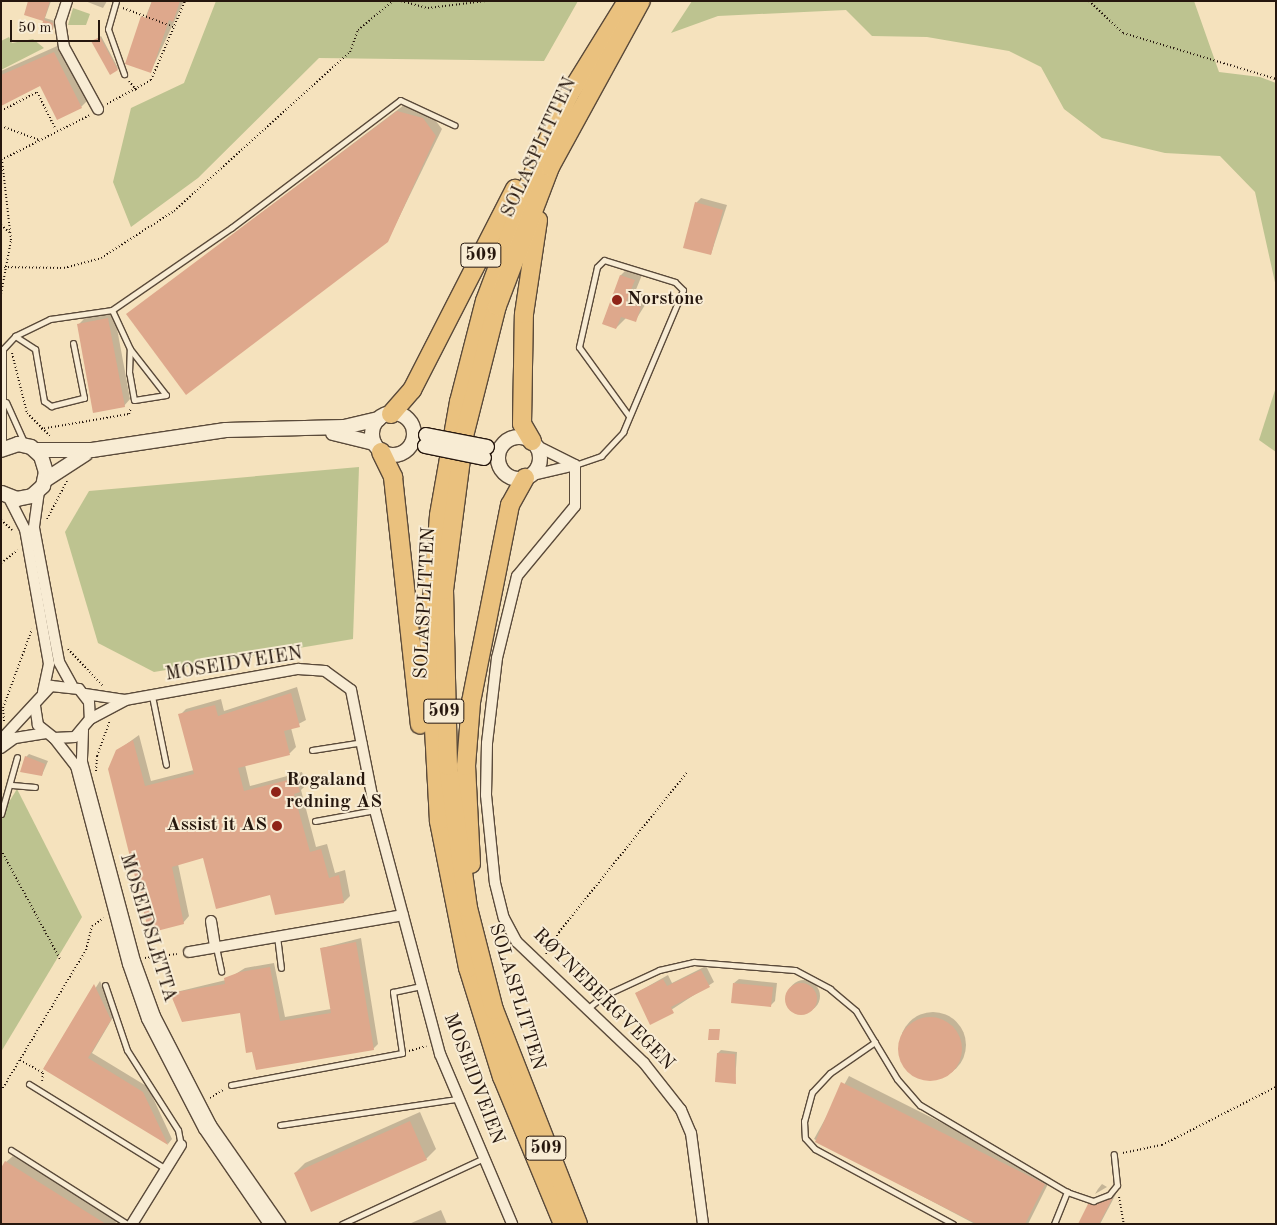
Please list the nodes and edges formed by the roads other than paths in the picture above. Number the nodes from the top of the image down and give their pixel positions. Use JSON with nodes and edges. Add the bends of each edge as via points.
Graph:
{"nodes":[{"id":1,"x":67,"y":1,"type":"edge"},
{"id":2,"x":627,"y":1,"type":"edge"},
{"id":3,"x":641,"y":1,"type":"edge"},
{"id":4,"x":115,"y":3,"type":"edge"},
{"id":5,"x":124,"y":74,"type":"road end"},
{"id":6,"x":575,"y":101,"type":"junction"},
{"id":7,"x":98,"y":109,"type":"road end"},
{"id":8,"x":454,"y":125,"type":"dead end"},
{"id":9,"x":112,"y":310,"type":"junction"},
{"id":10,"x":15,"y":336,"type":"junction"},
{"id":11,"x":73,"y":343,"type":"dead end"},
{"id":12,"x":130,"y":349,"type":"junction"},
{"id":13,"x":2,"y":382,"type":"edge"},
{"id":14,"x":5,"y":401,"type":"junction"},
{"id":15,"x":385,"y":416,"type":"junction"},
{"id":16,"x":629,"y":416,"type":"junction"},
{"id":17,"x":270,"y":428,"type":"junction"},
{"id":18,"x":412,"y":428,"type":"junction"},
{"id":19,"x":426,"y":441,"type":"junction"},
{"id":20,"x":503,"y":444,"type":"junction"},
{"id":21,"x":534,"y":444,"type":"junction"},
{"id":22,"x":411,"y":445,"type":"junction"},
{"id":23,"x":377,"y":447,"type":"junction"},
{"id":24,"x":31,"y":448,"type":"junction"},
{"id":25,"x":2,"y":450,"type":"edge"},
{"id":26,"x":92,"y":450,"type":"junction"},
{"id":27,"x":486,"y":452,"type":"junction"},
{"id":28,"x":575,"y":465,"type":"junction"},
{"id":29,"x":500,"y":466,"type":"junction"},
{"id":30,"x":529,"y":477,"type":"junction"},
{"id":31,"x":42,"y":485,"type":"junction"},
{"id":32,"x":5,"y":495,"type":"edge"},
{"id":33,"x":72,"y":685,"type":"junction"},
{"id":34,"x":42,"y":692,"type":"junction"},
{"id":35,"x":85,"y":694,"type":"junction"},
{"id":36,"x":152,"y":696,"type":"junction"},
{"id":37,"x":125,"y":700,"type":"junction"},
{"id":38,"x":35,"y":705,"type":"junction"},
{"id":39,"x":90,"y":719,"type":"junction"},
{"id":40,"x":83,"y":730,"type":"junction"},
{"id":41,"x":45,"y":733,"type":"junction"},
{"id":42,"x":54,"y":738,"type":"junction"},
{"id":43,"x":1,"y":740,"type":"edge"},
{"id":44,"x":363,"y":742,"type":"junction"},
{"id":45,"x":1,"y":748,"type":"edge"},
{"id":46,"x":312,"y":750,"type":"dead end"},
{"id":47,"x":17,"y":757,"type":"dead end"},
{"id":48,"x":166,"y":765,"type":"dead end"},
{"id":49,"x":12,"y":784,"type":"junction"},
{"id":50,"x":35,"y":787,"type":"dead end"},
{"id":51,"x":375,"y":810,"type":"junction"},
{"id":52,"x":1,"y":814,"type":"edge"},
{"id":53,"x":315,"y":821,"type":"dead end"},
{"id":54,"x":439,"y":821,"type":"junction"},
{"id":55,"x":403,"y":915,"type":"junction"},
{"id":56,"x":211,"y":921,"type":"dead end"},
{"id":57,"x":277,"y":936,"type":"junction"},
{"id":58,"x":215,"y":946,"type":"junction"},
{"id":59,"x":189,"y":952,"type":"road end"},
{"id":60,"x":480,"y":962,"type":"junction"},
{"id":61,"x":281,"y":968,"type":"dead end"},
{"id":62,"x":221,"y":971,"type":"dead end"},
{"id":63,"x":105,"y":985,"type":"dead end"},
{"id":64,"x":422,"y":986,"type":"junction"},
{"id":65,"x":587,"y":1008,"type":"junction"},
{"id":66,"x":875,"y":1042,"type":"junction"},
{"id":67,"x":29,"y":1084,"type":"dead end"},
{"id":68,"x":232,"y":1085,"type":"road end"},
{"id":69,"x":458,"y":1099,"type":"junction"},
{"id":70,"x":280,"y":1125,"type":"dead end"},
{"id":71,"x":181,"y":1144,"type":"joint"},
{"id":72,"x":11,"y":1150,"type":"dead end"},
{"id":73,"x":1114,"y":1154,"type":"road end"},
{"id":74,"x":484,"y":1158,"type":"junction"},
{"id":75,"x":166,"y":1169,"type":"junction"},
{"id":76,"x":1066,"y":1192,"type":"junction"},
{"id":77,"x":127,"y":1224,"type":"edge"},
{"id":78,"x":132,"y":1224,"type":"edge"},
{"id":79,"x":269,"y":1224,"type":"edge"},
{"id":80,"x":280,"y":1224,"type":"edge"},
{"id":81,"x":342,"y":1224,"type":"edge"},
{"id":82,"x":512,"y":1224,"type":"edge"},
{"id":83,"x":563,"y":1224,"type":"edge"},
{"id":84,"x":578,"y":1224,"type":"edge"},
{"id":85,"x":702,"y":1224,"type":"edge"},
{"id":86,"x":953,"y":1224,"type":"edge"},
{"id":87,"x":1054,"y":1224,"type":"edge"}],
"edges":[{"from":1,"to":7,"type":"street","via":[[60,22],[64,47]]},
{"from":2,"to":6,"type":"highway","name":"SOLASPLITTEN","number":"509"},
{"from":3,"to":6,"type":"highway","name":"SOLASPLITTEN","number":"509"},
{"from":4,"to":5,"type":"lane","via":[[108,28]]},
{"from":6,"to":15,"type":"highway","number":"509","via":[[532,156],[412,390]]},
{"from":6,"to":21,"type":"highway","number":"509","via":[[543,203],[528,267],[522,424]]},
{"from":6,"to":54,"type":"highway","name":"SOLASPLITTEN","number":"509","via":[[522,196],[488,293],[453,434],[438,524],[429,637]]},
{"from":6,"to":60,"type":"highway","name":"SOLASPLITTEN","number":"509","via":[[497,306],[466,428],[452,518],[444,610],[445,730],[454,818]]},
{"from":8,"to":9,"type":"lane","via":[[400,100],[231,228]]},
{"from":9,"to":10,"type":"lane","via":[[50,319]]},
{"from":9,"to":12,"type":"lane"},
{"from":10,"to":11,"type":"lane","via":[[35,349],[44,401],[51,406],[84,398]]},
{"from":10,"to":13,"type":"lane","via":[[2,349]]},
{"from":12,"to":12,"type":"lane","via":[[128,373],[134,400],[166,395]]},
{"from":13,"to":14,"type":"lane"},
{"from":14,"to":24,"type":"lane"},
{"from":14,"to":25,"type":"lane"},
{"from":15,"to":17,"type":"street","via":[[344,427]]},
{"from":15,"to":18,"type":"street","via":[[404,417]]},
{"from":15,"to":23,"type":"street","via":[[372,430]]},
{"from":16,"to":16,"type":"lane","via":[[683,290],[675,282],[604,260],[597,267],[579,347]]},
{"from":16,"to":28,"type":"lane","via":[[623,432],[601,456]]},
{"from":17,"to":23,"type":"street","via":[[345,433]]},
{"from":17,"to":26,"type":"street","via":[[181,433]]},
{"from":18,"to":19,"type":"street"},
{"from":18,"to":22,"type":"street"},
{"from":19,"to":22,"type":"street"},
{"from":19,"to":27,"type":"street","bridge":true},
{"from":20,"to":21,"type":"street","via":[[517,437]]},
{"from":20,"to":27,"type":"street"},
{"from":20,"to":29,"type":"street"},
{"from":21,"to":28,"type":"street"},
{"from":21,"to":30,"type":"street","via":[[540,460]]},
{"from":22,"to":23,"type":"street","via":[[395,455]]},
{"from":23,"to":54,"type":"highway","number":"509","via":[[393,477],[426,766]]},
{"from":24,"to":25,"type":"street"},
{"from":24,"to":26,"type":"street"},
{"from":24,"to":31,"type":"street","via":[[45,463]]},
{"from":26,"to":31,"type":"street"},
{"from":27,"to":29,"type":"street"},
{"from":28,"to":30,"type":"street"},
{"from":28,"to":65,"type":"street","name":"RØYNEBERGVEGEN","via":[[577,499],[572,513],[527,559],[512,588],[487,743],[487,817],[500,908],[517,942]]},
{"from":29,"to":30,"type":"street","via":[[510,477]]},
{"from":30,"to":60,"type":"highway","number":"509","via":[[510,505],[468,738],[471,867]]},
{"from":31,"to":32,"type":"street","via":[[25,498]]},
{"from":31,"to":33,"type":"street","via":[[34,528],[59,662]]},
{"from":32,"to":34,"type":"street","via":[[25,529],[49,664]]},
{"from":33,"to":34,"type":"street","via":[[51,686]]},
{"from":33,"to":35,"type":"street"},
{"from":34,"to":38,"type":"street"},
{"from":35,"to":37,"type":"street"},
{"from":35,"to":39,"type":"street"},
{"from":36,"to":37,"type":"street","name":"MOSEIDVEIEN"},
{"from":36,"to":44,"type":"street","name":"MOSEIDVEIEN","via":[[298,670],[325,671],[351,690]]},
{"from":36,"to":48,"type":"lane"},
{"from":37,"to":39,"type":"street"},
{"from":38,"to":41,"type":"street","via":[[35,716]]},
{"from":38,"to":43,"type":"street"},
{"from":39,"to":40,"type":"street"},
{"from":40,"to":42,"type":"street","via":[[75,736]]},
{"from":40,"to":80,"type":"street","name":"MOSEIDSLETTA","via":[[82,762],[135,961],[154,1016],[212,1125]]},
{"from":41,"to":42,"type":"street"},
{"from":41,"to":45,"type":"street","via":[[15,738]]},
{"from":42,"to":79,"type":"street","name":"MOSEIDSLETTA","via":[[76,766],[128,964],[147,1019],[204,1129]]},
{"from":44,"to":46,"type":"lane"},
{"from":44,"to":51,"type":"street","name":"MOSEIDVEIEN"},
{"from":47,"to":49,"type":"lane"},
{"from":49,"to":50,"type":"lane"},
{"from":49,"to":52,"type":"lane"},
{"from":51,"to":53,"type":"lane"},
{"from":51,"to":55,"type":"street","name":"MOSEIDVEIEN"},
{"from":54,"to":83,"type":"highway","name":"SOLASPLITTEN","number":"509","via":[[480,1011]]},
{"from":55,"to":57,"type":"street"},
{"from":55,"to":64,"type":"street","name":"MOSEIDVEIEN"},
{"from":56,"to":58,"type":"street"},
{"from":57,"to":58,"type":"street"},
{"from":57,"to":61,"type":"lane"},
{"from":58,"to":59,"type":"street"},
{"from":58,"to":62,"type":"lane"},
{"from":60,"to":84,"type":"highway","name":"SOLASPLITTEN","number":"509","via":[[516,1072]]},
{"from":63,"to":71,"type":"lane","via":[[127,1050],[178,1130]]},
{"from":64,"to":68,"type":"lane","via":[[393,992],[402,1053]]},
{"from":64,"to":69,"type":"street","name":"MOSEIDVEIEN"},
{"from":65,"to":66,"type":"lane","via":[[603,996],[659,970],[726,961],[795,970],[830,989],[856,1011]]},
{"from":65,"to":85,"type":"street","name":"RØYNEBERGVEGEN","via":[[644,1063],[681,1110],[691,1133]]},
{"from":66,"to":76,"type":"lane","via":[[920,1105]]},
{"from":66,"to":86,"type":"lane","via":[[830,1073],[812,1092],[804,1121],[805,1138],[814,1149]]},
{"from":67,"to":75,"type":"lane"},
{"from":69,"to":70,"type":"lane"},
{"from":69,"to":74,"type":"street","name":"MOSEIDVEIEN"},
{"from":71,"to":75,"type":"street"},
{"from":72,"to":77,"type":"lane"},
{"from":73,"to":76,"type":"lane","via":[[1117,1185],[1102,1200],[1081,1199]]},
{"from":74,"to":81,"type":"lane"},
{"from":74,"to":82,"type":"street","name":"MOSEIDVEIEN"},
{"from":75,"to":78,"type":"street"},
{"from":76,"to":87,"type":"lane"}]}
